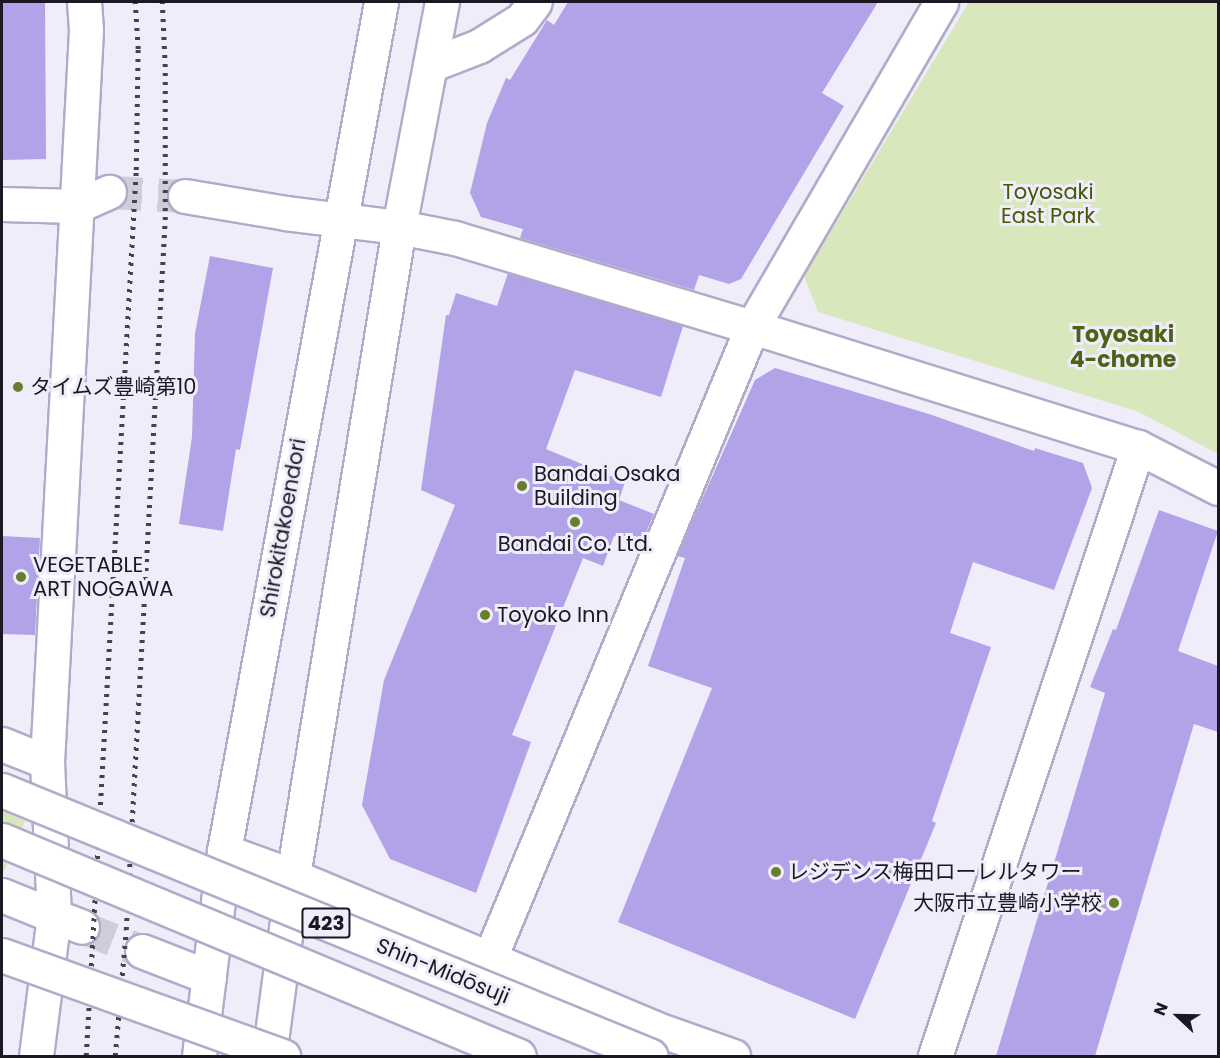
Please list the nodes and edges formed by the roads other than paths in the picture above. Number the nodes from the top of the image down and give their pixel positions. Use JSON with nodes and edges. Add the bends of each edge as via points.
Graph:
{"nodes":[{"id":1,"x":84,"y":2,"type":"edge"},
{"id":2,"x":381,"y":2,"type":"edge"},
{"id":3,"x":442,"y":2,"type":"edge"},
{"id":4,"x":535,"y":2,"type":"edge"},
{"id":5,"x":941,"y":2,"type":"edge"},
{"id":6,"x":430,"y":65,"type":"junction"},
{"id":7,"x":109,"y":192,"type":"tunnel mouth"},
{"id":8,"x":185,"y":196,"type":"tunnel mouth"},
{"id":9,"x":2,"y":204,"type":"edge"},
{"id":10,"x":77,"y":206,"type":"junction"},
{"id":11,"x":342,"y":218,"type":"junction"},
{"id":12,"x":399,"y":227,"type":"junction"},
{"id":13,"x":752,"y":327,"type":"junction"},
{"id":14,"x":1138,"y":447,"type":"junction"},
{"id":15,"x":1218,"y":488,"type":"edge"},
{"id":16,"x":2,"y":744,"type":"edge"},
{"id":17,"x":47,"y":762,"type":"junction"},
{"id":18,"x":2,"y":790,"type":"edge"},
{"id":19,"x":2,"y":840,"type":"edge"},
{"id":20,"x":224,"y":851,"type":"junction"},
{"id":21,"x":293,"y":876,"type":"junction"},
{"id":22,"x":2,"y":895,"type":"edge"},
{"id":23,"x":68,"y":922,"type":"junction"},
{"id":24,"x":142,"y":951,"type":"tunnel mouth"},
{"id":25,"x":2,"y":955,"type":"edge"},
{"id":26,"x":489,"y":960,"type":"junction"},
{"id":27,"x":209,"y":977,"type":"junction"},
{"id":28,"x":36,"y":1056,"type":"edge"},
{"id":29,"x":199,"y":1056,"type":"edge"},
{"id":30,"x":268,"y":1056,"type":"edge"},
{"id":31,"x":283,"y":1056,"type":"edge"},
{"id":32,"x":519,"y":1056,"type":"edge"},
{"id":33,"x":651,"y":1056,"type":"edge"},
{"id":34,"x":733,"y":1056,"type":"edge"},
{"id":35,"x":935,"y":1056,"type":"edge"}],
"edges":[{"from":1,"to":10,"type":"main road"},
{"from":2,"to":11,"type":"main road","name":"Shirokitakoendori"},
{"from":3,"to":6,"type":"main road"},
{"from":4,"to":6,"type":"main road","via":[[522,19],[480,46]]},
{"from":5,"to":13,"type":"main road"},
{"from":6,"to":12,"type":"main road"},
{"from":7,"to":10,"type":"main road"},
{"from":8,"to":11,"type":"main road"},
{"from":9,"to":10,"type":"main road"},
{"from":10,"to":17,"type":"main road"},
{"from":11,"to":12,"type":"main road"},
{"from":11,"to":20,"type":"main road","name":"Shirokitakoendori"},
{"from":12,"to":13,"type":"main road","via":[[455,238]]},
{"from":12,"to":21,"type":"main road"},
{"from":13,"to":14,"type":"main road"},
{"from":13,"to":26,"type":"main road"},
{"from":14,"to":15,"type":"main road"},
{"from":14,"to":35,"type":"main road"},
{"from":16,"to":17,"type":"main road"},
{"from":17,"to":23,"type":"main road"},
{"from":18,"to":33,"type":"main road","name":"Shin-Midōsuji","number":"423","bridge":true},
{"from":19,"to":32,"type":"main road","bridge":true},
{"from":20,"to":21,"type":"main road"},
{"from":20,"to":27,"type":"main road","name":"Shirokitakoendori"},
{"from":21,"to":26,"type":"main road"},
{"from":21,"to":30,"type":"main road"},
{"from":22,"to":23,"type":"main road"},
{"from":23,"to":28,"type":"main road"},
{"from":24,"to":27,"type":"main road"},
{"from":25,"to":31,"type":"main road","bridge":true},
{"from":26,"to":34,"type":"main road"},
{"from":27,"to":29,"type":"main road","name":"Shirokitakoendori"}]}
